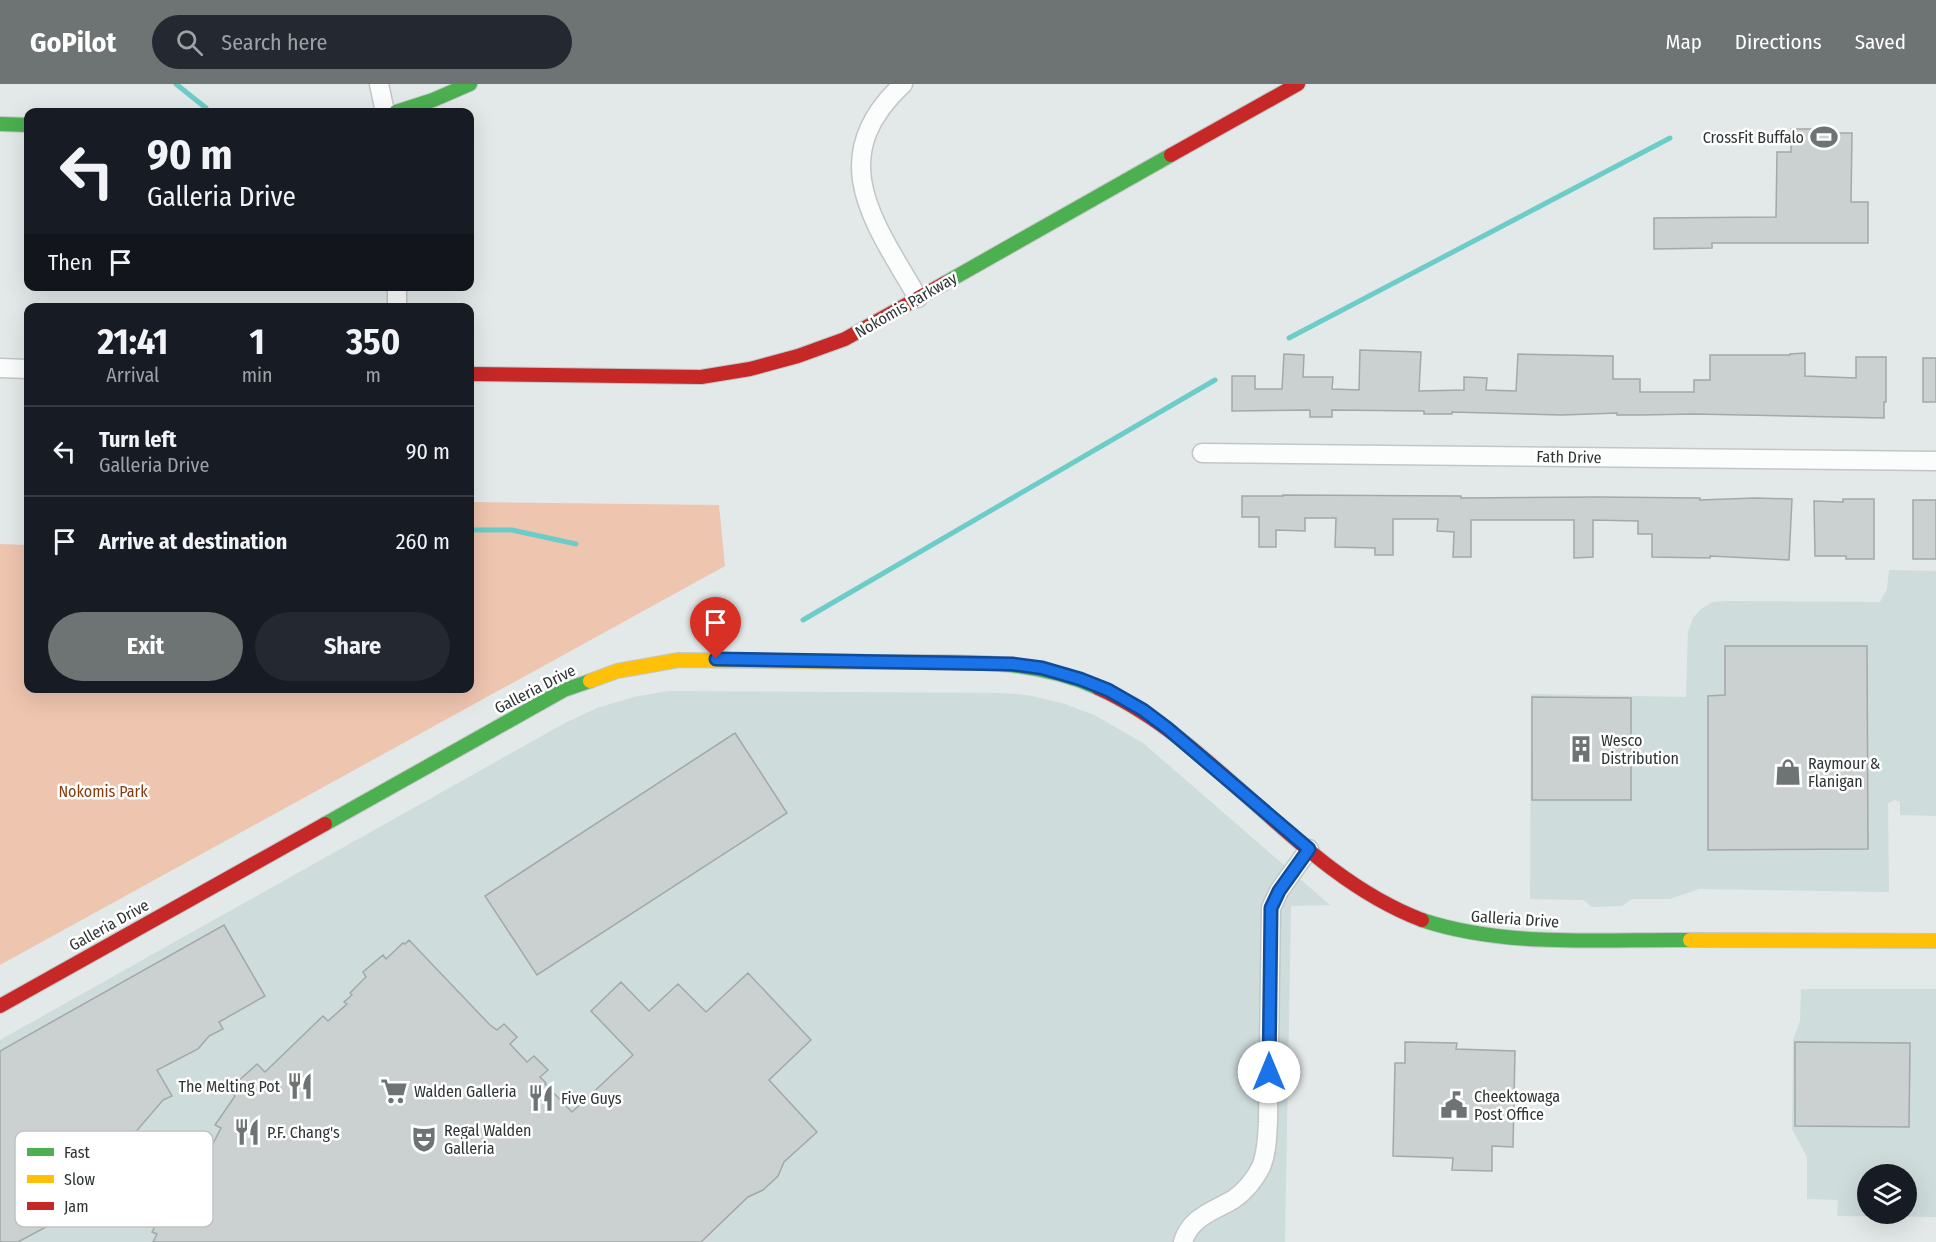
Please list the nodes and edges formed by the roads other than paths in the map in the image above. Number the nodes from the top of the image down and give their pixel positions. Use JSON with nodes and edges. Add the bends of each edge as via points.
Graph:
{"nodes":[{"id":1,"x":379,"y":84,"type":"edge"},
{"id":2,"x":470,"y":84,"type":"edge"},
{"id":3,"x":903,"y":84,"type":"edge"},
{"id":4,"x":1298,"y":84,"type":"edge"},
{"id":5,"x":384,"y":108,"type":"edge"},
{"id":6,"x":409,"y":108,"type":"edge"},
{"id":7,"x":0,"y":124,"type":"edge"},
{"id":8,"x":24,"y":125,"type":"edge"},
{"id":9,"x":918,"y":298,"type":"junction"},
{"id":10,"x":0,"y":369,"type":"edge"},
{"id":11,"x":24,"y":369,"type":"edge"},
{"id":12,"x":474,"y":374,"type":"edge"},
{"id":13,"x":1202,"y":453,"type":"dead end"},
{"id":14,"x":1936,"y":461,"type":"edge"},
{"id":15,"x":1309,"y":849,"type":"junction"},
{"id":16,"x":1936,"y":940,"type":"edge"},
{"id":17,"x":0,"y":1006,"type":"edge"},
{"id":18,"x":1182,"y":1242,"type":"edge"}],
"edges":[{"from":1,"to":5,"type":"street"},
{"from":2,"to":6,"type":"street"},
{"from":3,"to":9,"type":"street","via":[[866,132],[860,173],[864,195]]},
{"from":4,"to":9,"type":"street","name":"Nokomis Parkway"},
{"from":7,"to":8,"type":"street"},
{"from":9,"to":12,"type":"street","name":"Nokomis Parkway","via":[[845,339],[750,369],[701,377]]},
{"from":10,"to":11,"type":"street"},
{"from":13,"to":14,"type":"street","name":"Fath Drive"},
{"from":15,"to":16,"type":"street","name":"Galleria Drive","via":[[1393,907],[1438,925],[1493,937]]},
{"from":15,"to":17,"type":"street","name":"Galleria Drive","via":[[1151,716],[1108,690],[1080,679],[1012,664],[679,660],[617,671],[564,690]]},
{"from":15,"to":18,"type":"street","via":[[1271,908],[1268,1122],[1261,1167],[1240,1194],[1192,1224]]}]}
